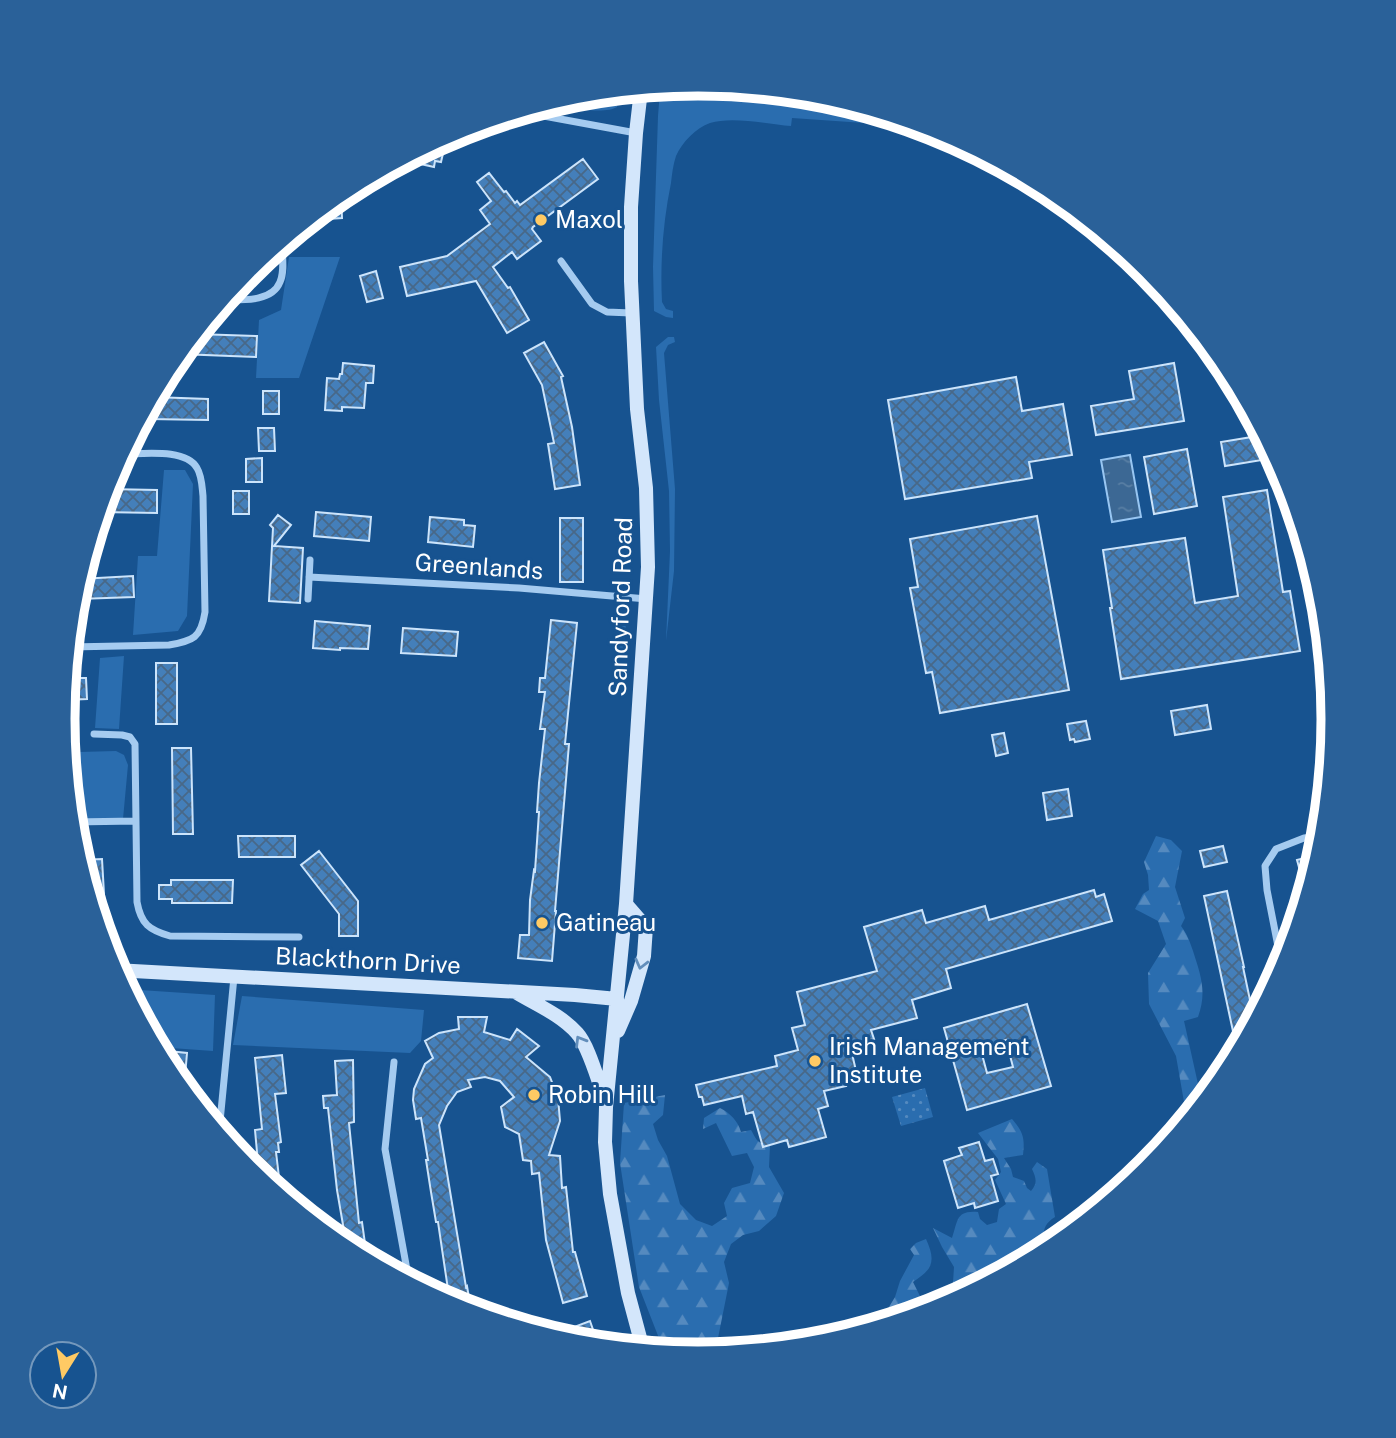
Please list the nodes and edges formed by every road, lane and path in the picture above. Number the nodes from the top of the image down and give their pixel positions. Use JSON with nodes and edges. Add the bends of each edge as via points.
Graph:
{"nodes":[{"id":1,"x":640,"y":100,"type":"edge"},
{"id":2,"x":542,"y":116,"type":"edge"},
{"id":3,"x":636,"y":133,"type":"junction"},
{"id":4,"x":282,"y":256,"type":"edge"},
{"id":5,"x":561,"y":261,"type":"dead end"},
{"id":6,"x":239,"y":299,"type":"edge"},
{"id":7,"x":631,"y":313,"type":"junction"},
{"id":8,"x":135,"y":454,"type":"edge"},
{"id":9,"x":310,"y":560,"type":"dead end"},
{"id":10,"x":309,"y":577,"type":"junction"},
{"id":11,"x":308,"y":598,"type":"dead end"},
{"id":12,"x":647,"y":599,"type":"junction"},
{"id":13,"x":80,"y":647,"type":"edge"},
{"id":14,"x":94,"y":734,"type":"dead end"},
{"id":15,"x":136,"y":821,"type":"junction"},
{"id":16,"x":84,"y":822,"type":"edge"},
{"id":17,"x":1309,"y":837,"type":"edge"},
{"id":18,"x":626,"y":904,"type":"junction"},
{"id":19,"x":299,"y":937,"type":"dead end"},
{"id":20,"x":1278,"y":945,"type":"edge"},
{"id":21,"x":129,"y":971,"type":"edge"},
{"id":22,"x":234,"y":976,"type":"junction"},
{"id":23,"x":514,"y":992,"type":"junction"},
{"id":24,"x":617,"y":999,"type":"junction"},
{"id":25,"x":613,"y":1042,"type":"junction"},
{"id":26,"x":394,"y":1062,"type":"dead end"},
{"id":27,"x":606,"y":1104,"type":"junction"},
{"id":28,"x":220,"y":1118,"type":"edge"},
{"id":29,"x":407,"y":1269,"type":"edge"},
{"id":30,"x":640,"y":1338,"type":"edge"}],
"edges":[{"from":1,"to":3,"type":"main road","name":"Sandyford Road"},
{"from":2,"to":3,"type":"street"},
{"from":3,"to":7,"type":"main road","name":"Sandyford Road"},
{"from":4,"to":6,"type":"street","via":[[280,283],[272,293]]},
{"from":5,"to":7,"type":"street","via":[[592,304],[607,312]]},
{"from":7,"to":12,"type":"main road","name":"Sandyford Road","via":[[646,488]]},
{"from":8,"to":13,"type":"street","via":[[185,457],[197,466],[202,495],[203,626],[196,638],[182,643]]},
{"from":9,"to":10,"type":"street"},
{"from":10,"to":11,"type":"street"},
{"from":10,"to":12,"type":"street","name":"Greenlands"},
{"from":12,"to":18,"type":"main road","name":"Sandyford Road"},
{"from":14,"to":15,"type":"street","via":[[122,735],[135,744]]},
{"from":15,"to":16,"type":"street"},
{"from":15,"to":19,"type":"street","via":[[137,902],[146,925],[170,936]]},
{"from":17,"to":20,"type":"street","via":[[1276,849],[1265,866]]},
{"from":18,"to":24,"type":"main road","name":"Sandyford Road"},
{"from":18,"to":25,"type":"main road","name":"Sandyford Road","one_way":true,"via":[[646,927],[644,956]]},
{"from":21,"to":22,"type":"main road","name":"Blackthorn Drive"},
{"from":22,"to":23,"type":"main road","name":"Blackthorn Drive"},
{"from":22,"to":28,"type":"street"},
{"from":23,"to":24,"type":"main road","name":"Blackthorn Drive"},
{"from":27,"to":23,"type":"main road","one_way":true,"via":[[578,1034]]},
{"from":24,"to":25,"type":"main road","name":"Sandyford Road"},
{"from":25,"to":27,"type":"main road","name":"Sandyford Road"},
{"from":26,"to":29,"type":"street","via":[[385,1149]]},
{"from":27,"to":30,"type":"main road","name":"Sandyford Road","via":[[610,1194]]}]}
